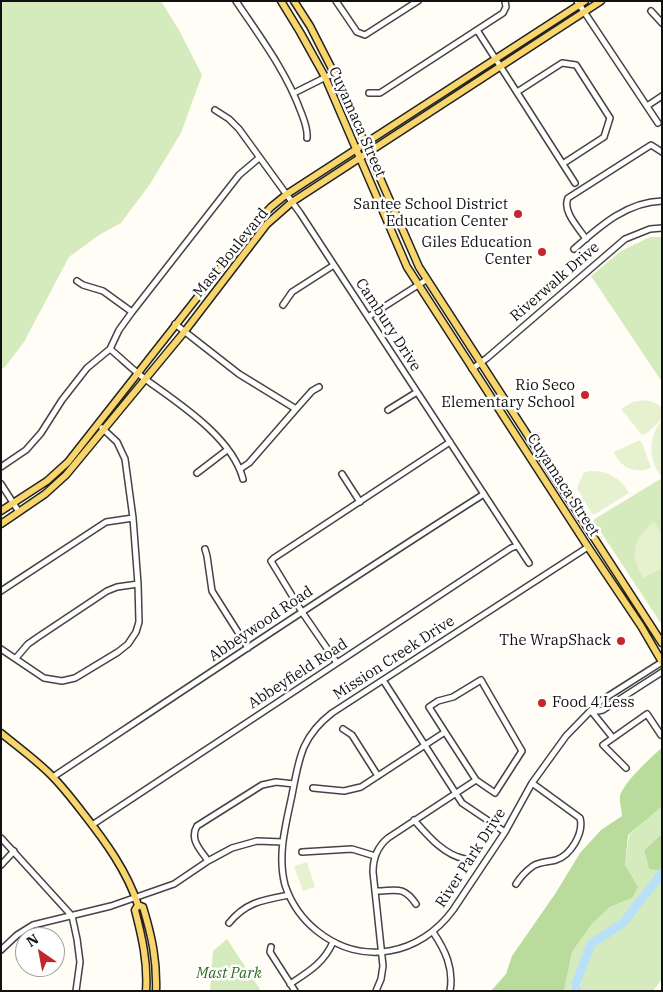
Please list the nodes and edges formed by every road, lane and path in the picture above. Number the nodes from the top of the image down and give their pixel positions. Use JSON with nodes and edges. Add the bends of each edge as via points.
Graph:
{"nodes":[{"id":1,"x":236,"y":1,"type":"edge"},
{"id":2,"x":280,"y":1,"type":"edge"},
{"id":3,"x":294,"y":1,"type":"edge"},
{"id":4,"x":336,"y":1,"type":"edge"},
{"id":5,"x":418,"y":1,"type":"edge"},
{"id":6,"x":601,"y":1,"type":"edge"},
{"id":7,"x":505,"y":2,"type":"edge"},
{"id":8,"x":580,"y":2,"type":"edge"},
{"id":9,"x":651,"y":11,"type":"dead end"},
{"id":10,"x":584,"y":12,"type":"junction"},
{"id":11,"x":662,"y":23,"type":"edge"},
{"id":12,"x":477,"y":30,"type":"junction"},
{"id":13,"x":495,"y":59,"type":"junction"},
{"id":14,"x":500,"y":67,"type":"junction"},
{"id":15,"x":334,"y":73,"type":"junction"},
{"id":16,"x":325,"y":78,"type":"junction"},
{"id":17,"x":518,"y":92,"type":"junction"},
{"id":18,"x":294,"y":93,"type":"junction"},
{"id":19,"x":370,"y":94,"type":"dead end"},
{"id":20,"x":662,"y":96,"type":"edge"},
{"id":21,"x":647,"y":106,"type":"junction"},
{"id":22,"x":215,"y":110,"type":"dead end"},
{"id":23,"x":658,"y":123,"type":"dead end"},
{"id":24,"x":306,"y":138,"type":"dead end"},
{"id":25,"x":364,"y":144,"type":"junction"},
{"id":26,"x":356,"y":149,"type":"junction"},
{"id":27,"x":662,"y":152,"type":"edge"},
{"id":28,"x":369,"y":153,"type":"junction"},
{"id":29,"x":259,"y":158,"type":"junction"},
{"id":30,"x":360,"y":159,"type":"junction"},
{"id":31,"x":564,"y":163,"type":"junction"},
{"id":32,"x":576,"y":183,"type":"dead end"},
{"id":33,"x":287,"y":194,"type":"junction"},
{"id":34,"x":292,"y":202,"type":"junction"},
{"id":35,"x":662,"y":202,"type":"edge"},
{"id":36,"x":662,"y":228,"type":"edge"},
{"id":37,"x":586,"y":239,"type":"junction"},
{"id":38,"x":574,"y":249,"type":"dead end"},
{"id":39,"x":334,"y":265,"type":"junction"},
{"id":40,"x":426,"y":280,"type":"junction"},
{"id":41,"x":77,"y":282,"type":"dead end"},
{"id":42,"x":418,"y":285,"type":"junction"},
{"id":43,"x":283,"y":305,"type":"dead end"},
{"id":44,"x":132,"y":312,"type":"junction"},
{"id":45,"x":368,"y":317,"type":"junction"},
{"id":46,"x":176,"y":324,"type":"junction"},
{"id":47,"x":185,"y":331,"type":"junction"},
{"id":48,"x":110,"y":349,"type":"junction"},
{"id":49,"x":480,"y":363,"type":"junction"},
{"id":50,"x":472,"y":369,"type":"junction"},
{"id":51,"x":139,"y":373,"type":"junction"},
{"id":52,"x":145,"y":378,"type":"junction"},
{"id":53,"x":319,"y":387,"type":"dead end"},
{"id":54,"x":417,"y":392,"type":"junction"},
{"id":55,"x":296,"y":408,"type":"junction"},
{"id":56,"x":388,"y":410,"type":"dead end"},
{"id":57,"x":98,"y":424,"type":"junction"},
{"id":58,"x":104,"y":430,"type":"junction"},
{"id":59,"x":450,"y":442,"type":"junction"},
{"id":60,"x":227,"y":450,"type":"junction"},
{"id":61,"x":1,"y":468,"type":"edge"},
{"id":62,"x":240,"y":469,"type":"junction"},
{"id":63,"x":197,"y":473,"type":"dead end"},
{"id":64,"x":342,"y":474,"type":"dead end"},
{"id":65,"x":243,"y":479,"type":"dead end"},
{"id":66,"x":1,"y":484,"type":"edge"},
{"id":67,"x":561,"y":486,"type":"junction"},
{"id":68,"x":553,"y":491,"type":"junction"},
{"id":69,"x":484,"y":494,"type":"junction"},
{"id":70,"x":360,"y":502,"type":"junction"},
{"id":71,"x":13,"y":503,"type":"junction"},
{"id":72,"x":1,"y":512,"type":"edge"},
{"id":73,"x":19,"y":512,"type":"junction"},
{"id":74,"x":133,"y":518,"type":"junction"},
{"id":75,"x":1,"y":524,"type":"edge"},
{"id":76,"x":517,"y":546,"type":"junction"},
{"id":77,"x":588,"y":547,"type":"junction"},
{"id":78,"x":205,"y":549,"type":"dead end"},
{"id":79,"x":529,"y":563,"type":"dead end"},
{"id":80,"x":138,"y":584,"type":"junction"},
{"id":81,"x":1,"y":591,"type":"edge"},
{"id":82,"x":302,"y":612,"type":"junction"},
{"id":83,"x":662,"y":643,"type":"edge"},
{"id":84,"x":248,"y":648,"type":"junction"},
{"id":85,"x":1,"y":649,"type":"edge"},
{"id":86,"x":16,"y":658,"type":"junction"},
{"id":87,"x":662,"y":662,"type":"edge"},
{"id":88,"x":337,"y":663,"type":"junction"},
{"id":89,"x":662,"y":672,"type":"edge"},
{"id":90,"x":383,"y":680,"type":"junction"},
{"id":91,"x":592,"y":712,"type":"junction"},
{"id":92,"x":343,"y":729,"type":"dead end"},
{"id":93,"x":445,"y":732,"type":"junction"},
{"id":94,"x":1,"y":733,"type":"edge"},
{"id":95,"x":661,"y":735,"type":"edge"},
{"id":96,"x":613,"y":738,"type":"junction"},
{"id":97,"x":425,"y":745,"type":"junction"},
{"id":98,"x":626,"y":768,"type":"dead end"},
{"id":99,"x":378,"y":776,"type":"junction"},
{"id":100,"x":53,"y":777,"type":"junction"},
{"id":101,"x":476,"y":780,"type":"junction"},
{"id":102,"x":532,"y":783,"type":"junction"},
{"id":103,"x":294,"y":784,"type":"junction"},
{"id":104,"x":313,"y":788,"type":"dead end"},
{"id":105,"x":455,"y":793,"type":"junction"},
{"id":106,"x":414,"y":820,"type":"junction"},
{"id":107,"x":92,"y":825,"type":"junction"},
{"id":108,"x":505,"y":832,"type":"junction"},
{"id":109,"x":1,"y":838,"type":"edge"},
{"id":110,"x":283,"y":842,"type":"junction"},
{"id":111,"x":14,"y":851,"type":"junction"},
{"id":112,"x":302,"y":852,"type":"dead end"},
{"id":113,"x":375,"y":856,"type":"junction"},
{"id":114,"x":466,"y":859,"type":"dead end"},
{"id":115,"x":208,"y":861,"type":"junction"},
{"id":116,"x":1,"y":865,"type":"edge"},
{"id":117,"x":516,"y":884,"type":"dead end"},
{"id":118,"x":376,"y":892,"type":"junction"},
{"id":119,"x":289,"y":895,"type":"junction"},
{"id":120,"x":137,"y":902,"type":"junction"},
{"id":121,"x":416,"y":904,"type":"dead end"},
{"id":122,"x":72,"y":916,"type":"junction"},
{"id":123,"x":229,"y":923,"type":"dead end"},
{"id":124,"x":433,"y":932,"type":"junction"},
{"id":125,"x":333,"y":942,"type":"junction"},
{"id":126,"x":271,"y":947,"type":"dead end"},
{"id":127,"x":1,"y":950,"type":"edge"},
{"id":128,"x":383,"y":952,"type":"junction"},
{"id":129,"x":290,"y":984,"type":"junction"},
{"id":130,"x":76,"y":991,"type":"edge"},
{"id":131,"x":146,"y":991,"type":"edge"},
{"id":132,"x":156,"y":991,"type":"edge"},
{"id":133,"x":295,"y":991,"type":"edge"},
{"id":134,"x":376,"y":991,"type":"edge"},
{"id":135,"x":450,"y":991,"type":"edge"}],
"edges":[{"from":1,"to":18,"type":"street"},
{"from":2,"to":16,"type":"main road","name":"Cuyamaca Street"},
{"from":3,"to":15,"type":"main road","name":"Cuyamaca Street"},
{"from":4,"to":5,"type":"street","via":[[362,35],[369,34]]},
{"from":6,"to":10,"type":"main road","name":"Mast Boulevard"},
{"from":7,"to":12,"type":"street","via":[[503,13]]},
{"from":8,"to":10,"type":"street"},
{"from":8,"to":13,"type":"main road","name":"Mast Boulevard"},
{"from":9,"to":11,"type":"street"},
{"from":10,"to":14,"type":"main road","name":"Mast Boulevard"},
{"from":10,"to":21,"type":"street"},
{"from":12,"to":13,"type":"street"},
{"from":12,"to":19,"type":"street","via":[[380,93]]},
{"from":13,"to":14,"type":"street"},
{"from":13,"to":25,"type":"main road","name":"Mast Boulevard"},
{"from":14,"to":17,"type":"street"},
{"from":14,"to":28,"type":"main road","name":"Mast Boulevard"},
{"from":15,"to":16,"type":"street"},
{"from":15,"to":25,"type":"main road","name":"Cuyamaca Street"},
{"from":16,"to":18,"type":"street"},
{"from":16,"to":26,"type":"main road","name":"Cuyamaca Street"},
{"from":17,"to":31,"type":"street"},
{"from":17,"to":31,"type":"street","via":[[562,63],[576,66],[581,73],[610,118],[604,137]]},
{"from":18,"to":24,"type":"street","via":[[308,132]]},
{"from":20,"to":21,"type":"street"},
{"from":21,"to":23,"type":"street"},
{"from":22,"to":29,"type":"street","name":"Cambury Drive","via":[[239,129]]},
{"from":25,"to":26,"type":"main road","name":"Mast Boulevard"},
{"from":25,"to":28,"type":"main road","name":"Cuyamaca Street"},
{"from":26,"to":30,"type":"main road","name":"Cuyamaca Street"},
{"from":26,"to":33,"type":"main road","name":"Mast Boulevard"},
{"from":27,"to":37,"type":"street","via":[[651,145],[568,198],[567,209]]},
{"from":28,"to":30,"type":"main road","name":"Mast Boulevard"},
{"from":28,"to":40,"type":"main road","name":"Cuyamaca Street"},
{"from":29,"to":33,"type":"street","name":"Cambury Drive"},
{"from":29,"to":44,"type":"street","via":[[243,170]]},
{"from":30,"to":34,"type":"main road","name":"Mast Boulevard"},
{"from":30,"to":42,"type":"main road","name":"Cuyamaca Street","via":[[401,255]]},
{"from":31,"to":32,"type":"street"},
{"from":33,"to":34,"type":"street","name":"Cambury Drive"},
{"from":33,"to":46,"type":"main road","name":"Mast Boulevard","via":[[255,224]]},
{"from":34,"to":39,"type":"street","name":"Cambury Drive"},
{"from":34,"to":47,"type":"main road","name":"Mast Boulevard","via":[[267,224]]},
{"from":35,"to":37,"type":"street","via":[[630,208]]},
{"from":36,"to":49,"type":"street","name":"Riverwalk Drive","via":[[625,239]]},
{"from":37,"to":38,"type":"street"},
{"from":39,"to":43,"type":"street","via":[[292,292]]},
{"from":39,"to":45,"type":"street","name":"Cambury Drive"},
{"from":40,"to":42,"type":"street"},
{"from":40,"to":49,"type":"main road","name":"Cuyamaca Street"},
{"from":41,"to":44,"type":"street","via":[[103,291]]},
{"from":42,"to":45,"type":"street"},
{"from":42,"to":50,"type":"main road","name":"Cuyamaca Street"},
{"from":44,"to":48,"type":"street"},
{"from":45,"to":54,"type":"street","name":"Cambury Drive"},
{"from":46,"to":47,"type":"street"},
{"from":46,"to":51,"type":"main road","name":"Mast Boulevard"},
{"from":47,"to":52,"type":"main road","name":"Mast Boulevard"},
{"from":47,"to":55,"type":"street","via":[[239,374]]},
{"from":48,"to":51,"type":"street"},
{"from":48,"to":61,"type":"street","via":[[87,368],[33,443]]},
{"from":49,"to":50,"type":"street","name":"Riverwalk Drive"},
{"from":49,"to":67,"type":"main road","name":"Cuyamaca Street"},
{"from":50,"to":68,"type":"main road","name":"Cuyamaca Street"},
{"from":51,"to":52,"type":"street"},
{"from":51,"to":57,"type":"main road","name":"Mast Boulevard"},
{"from":52,"to":58,"type":"main road","name":"Mast Boulevard"},
{"from":52,"to":60,"type":"street","via":[[206,425]]},
{"from":53,"to":55,"type":"street"},
{"from":54,"to":56,"type":"street"},
{"from":54,"to":59,"type":"street","name":"Cambury Drive"},
{"from":55,"to":62,"type":"street","via":[[249,463]]},
{"from":57,"to":58,"type":"street"},
{"from":57,"to":71,"type":"main road","name":"Mast Boulevard","via":[[68,462],[47,481]]},
{"from":58,"to":73,"type":"main road","name":"Mast Boulevard","via":[[62,480]]},
{"from":58,"to":74,"type":"street","via":[[117,442],[126,459]]},
{"from":59,"to":69,"type":"street","name":"Cambury Drive"},
{"from":59,"to":70,"type":"street"},
{"from":60,"to":62,"type":"street"},
{"from":60,"to":63,"type":"street"},
{"from":62,"to":65,"type":"street"},
{"from":64,"to":70,"type":"street"},
{"from":66,"to":71,"type":"street"},
{"from":67,"to":68,"type":"main road"},
{"from":67,"to":83,"type":"main road","name":"Cuyamaca Street"},
{"from":68,"to":77,"type":"main road","name":"Cuyamaca Street"},
{"from":69,"to":76,"type":"street","name":"Cambury Drive"},
{"from":69,"to":82,"type":"street","name":"Abbeywood Road"},
{"from":70,"to":82,"type":"street","via":[[271,561]]},
{"from":71,"to":72,"type":"main road","name":"Mast Boulevard"},
{"from":71,"to":73,"type":"street"},
{"from":73,"to":75,"type":"main road","name":"Mast Boulevard"},
{"from":74,"to":80,"type":"street"},
{"from":74,"to":81,"type":"street","via":[[106,522]]},
{"from":76,"to":79,"type":"street","name":"Cambury Drive"},
{"from":76,"to":88,"type":"street","name":"Abbeyfield Road"},
{"from":77,"to":87,"type":"main road","name":"Cuyamaca Street"},
{"from":77,"to":90,"type":"street","name":"Mission Creek Drive"},
{"from":78,"to":84,"type":"street","via":[[212,592]]},
{"from":80,"to":86,"type":"street","via":[[117,586],[107,591],[28,644]]},
{"from":80,"to":86,"type":"street","via":[[139,622],[136,632],[126,646],[75,678],[57,681],[44,678]]},
{"from":82,"to":84,"type":"street","name":"Abbeywood Road"},
{"from":82,"to":88,"type":"street"},
{"from":84,"to":100,"type":"street","name":"Abbeywood Road"},
{"from":85,"to":86,"type":"street"},
{"from":87,"to":91,"type":"street","name":"River Park Drive","via":[[599,702]]},
{"from":88,"to":107,"type":"street","name":"Abbeyfield Road"},
{"from":89,"to":91,"type":"street","name":"River Park Drive","via":[[602,710]]},
{"from":90,"to":97,"type":"street"},
{"from":90,"to":103,"type":"street","name":"Mission Creek Drive","via":[[332,713],[315,729],[299,758]]},
{"from":91,"to":96,"type":"street"},
{"from":91,"to":102,"type":"street","name":"River Park Drive","via":[[563,741]]},
{"from":92,"to":99,"type":"street","via":[[352,735]]},
{"from":93,"to":97,"type":"street"},
{"from":93,"to":101,"type":"street"},
{"from":93,"to":101,"type":"street","via":[[429,707],[481,680],[522,751],[495,793]]},
{"from":94,"to":100,"type":"main road"},
{"from":95,"to":96,"type":"street","via":[[647,714]]},
{"from":96,"to":98,"type":"street","via":[[603,745]]},
{"from":97,"to":99,"type":"street"},
{"from":97,"to":105,"type":"street"},
{"from":99,"to":104,"type":"street","via":[[354,790]]},
{"from":100,"to":107,"type":"main road"},
{"from":101,"to":105,"type":"street"},
{"from":102,"to":108,"type":"street","name":"River Park Drive"},
{"from":102,"to":117,"type":"street","via":[[580,818],[581,829],[566,854],[535,865]]},
{"from":103,"to":110,"type":"street","name":"Mission Creek Drive"},
{"from":103,"to":115,"type":"street","via":[[276,782],[262,785],[197,826],[194,839]]},
{"from":105,"to":106,"type":"street"},
{"from":105,"to":108,"type":"street","via":[[462,803]]},
{"from":106,"to":113,"type":"street","via":[[381,844]]},
{"from":106,"to":114,"type":"street","via":[[432,840],[458,858]]},
{"from":107,"to":120,"type":"main road","via":[[115,857]]},
{"from":108,"to":124,"type":"street","name":"River Park Drive","via":[[453,910]]},
{"from":109,"to":111,"type":"street"},
{"from":110,"to":115,"type":"street","via":[[244,844]]},
{"from":110,"to":119,"type":"street","name":"River Park Drive","via":[[284,878]]},
{"from":111,"to":116,"type":"street"},
{"from":111,"to":122,"type":"street"},
{"from":112,"to":113,"type":"street","via":[[352,849]]},
{"from":113,"to":118,"type":"street"},
{"from":115,"to":120,"type":"street","via":[[174,884]]},
{"from":118,"to":121,"type":"street","via":[[404,891]]},
{"from":118,"to":128,"type":"street"},
{"from":119,"to":123,"type":"street","via":[[252,904],[237,913]]},
{"from":119,"to":125,"type":"street","name":"River Park Drive","via":[[308,923]]},
{"from":120,"to":122,"type":"street"},
{"from":120,"to":131,"type":"main road","via":[[135,910],[144,945]]},
{"from":120,"to":132,"type":"main road","via":[[143,908],[149,927],[156,964]]},
{"from":122,"to":127,"type":"street","via":[[32,925]]},
{"from":122,"to":130,"type":"street","via":[[80,962]]},
{"from":124,"to":128,"type":"street","name":"River Park Drive","via":[[399,949]]},
{"from":124,"to":135,"type":"street","via":[[449,964]]},
{"from":125,"to":128,"type":"street","name":"River Park Drive","via":[[354,950]]},
{"from":125,"to":129,"type":"street","via":[[315,968]]},
{"from":126,"to":129,"type":"street","via":[[270,952]]},
{"from":128,"to":134,"type":"street","via":[[382,975]]},
{"from":129,"to":133,"type":"street"}]}
